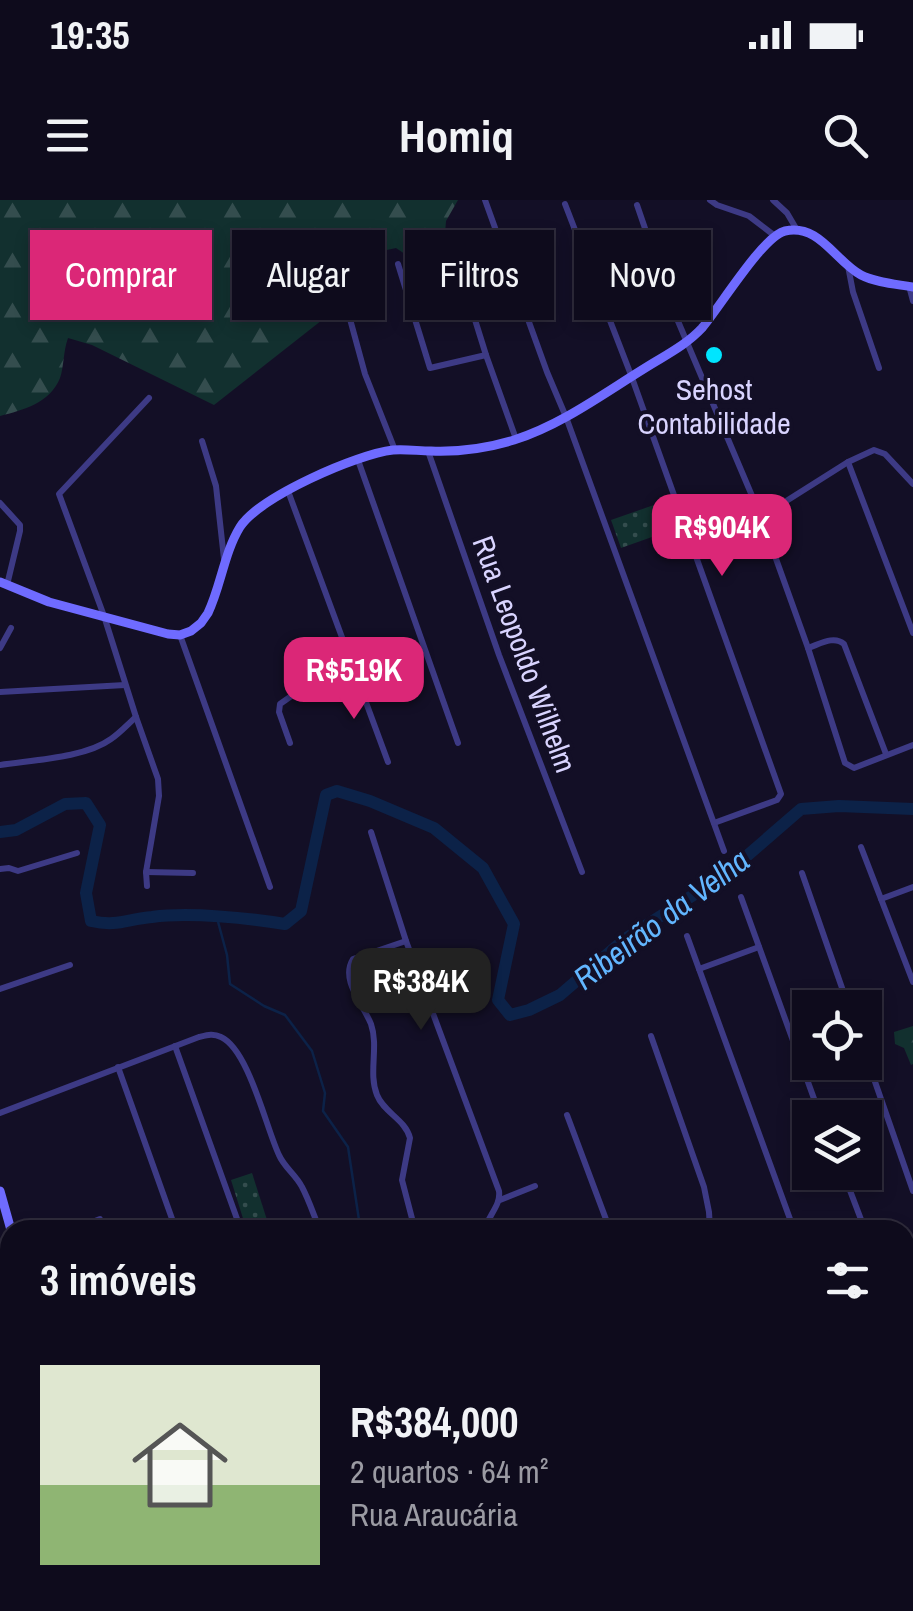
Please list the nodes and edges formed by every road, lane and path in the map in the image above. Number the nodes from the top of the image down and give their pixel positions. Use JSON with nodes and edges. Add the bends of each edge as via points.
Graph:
{"nodes":[{"id":1,"x":485,"y":200,"type":"edge"},
{"id":2,"x":710,"y":200,"type":"edge"},
{"id":3,"x":773,"y":200,"type":"edge"},
{"id":4,"x":564,"y":204,"type":"dead end"},
{"id":5,"x":637,"y":204,"type":"dead end"},
{"id":6,"x":797,"y":230,"type":"junction"},
{"id":7,"x":774,"y":236,"type":"junction"},
{"id":8,"x":398,"y":264,"type":"dead end"},
{"id":9,"x":848,"y":265,"type":"junction"},
{"id":10,"x":911,"y":286,"type":"edge"},
{"id":11,"x":913,"y":301,"type":"edge"},
{"id":12,"x":350,"y":320,"type":"edge"},
{"id":13,"x":475,"y":320,"type":"edge"},
{"id":14,"x":688,"y":342,"type":"junction"},
{"id":15,"x":486,"y":355,"type":"junction"},
{"id":16,"x":880,"y":368,"type":"dead end"},
{"id":17,"x":631,"y":375,"type":"junction"},
{"id":18,"x":150,"y":398,"type":"dead end"},
{"id":19,"x":566,"y":416,"type":"junction"},
{"id":20,"x":516,"y":439,"type":"junction"},
{"id":21,"x":202,"y":441,"type":"dead end"},
{"id":22,"x":395,"y":450,"type":"junction"},
{"id":23,"x":428,"y":452,"type":"junction"},
{"id":24,"x":358,"y":460,"type":"junction"},
{"id":25,"x":848,"y":462,"type":"junction"},
{"id":26,"x":913,"y":484,"type":"edge"},
{"id":27,"x":288,"y":491,"type":"junction"},
{"id":28,"x":0,"y":502,"type":"edge"},
{"id":29,"x":760,"y":517,"type":"junction"},
{"id":30,"x":693,"y":552,"type":"junction"},
{"id":31,"x":225,"y":565,"type":"junction"},
{"id":32,"x":3,"y":583,"type":"edge"},
{"id":33,"x":104,"y":616,"type":"junction"},
{"id":34,"x":10,"y":628,"type":"dead end"},
{"id":35,"x":913,"y":633,"type":"edge"},
{"id":36,"x":180,"y":635,"type":"junction"},
{"id":37,"x":0,"y":648,"type":"edge"},
{"id":38,"x":808,"y":648,"type":"junction"},
{"id":39,"x":355,"y":670,"type":"junction"},
{"id":40,"x":125,"y":685,"type":"junction"},
{"id":41,"x":0,"y":692,"type":"edge"},
{"id":42,"x":136,"y":717,"type":"junction"},
{"id":43,"x":458,"y":743,"type":"dead end"},
{"id":44,"x":290,"y":744,"type":"dead end"},
{"id":45,"x":913,"y":745,"type":"edge"},
{"id":46,"x":886,"y":754,"type":"junction"},
{"id":47,"x":388,"y":762,"type":"dead end"},
{"id":48,"x":0,"y":766,"type":"edge"},
{"id":49,"x":714,"y":823,"type":"junction"},
{"id":50,"x":371,"y":832,"type":"dead end"},
{"id":51,"x":861,"y":846,"type":"dead end"},
{"id":52,"x":724,"y":851,"type":"dead end"},
{"id":53,"x":76,"y":853,"type":"dead end"},
{"id":54,"x":0,"y":870,"type":"edge"},
{"id":55,"x":146,"y":872,"type":"junction"},
{"id":56,"x":582,"y":872,"type":"dead end"},
{"id":57,"x":192,"y":873,"type":"dead end"},
{"id":58,"x":802,"y":873,"type":"dead end"},
{"id":59,"x":147,"y":886,"type":"dead end"},
{"id":60,"x":270,"y":887,"type":"dead end"},
{"id":61,"x":913,"y":887,"type":"edge"},
{"id":62,"x":741,"y":896,"type":"dead end"},
{"id":63,"x":881,"y":899,"type":"junction"},
{"id":64,"x":687,"y":936,"type":"dead end"},
{"id":65,"x":406,"y":941,"type":"junction"},
{"id":66,"x":759,"y":948,"type":"junction"},
{"id":67,"x":70,"y":965,"type":"dead end"},
{"id":68,"x":699,"y":969,"type":"junction"},
{"id":69,"x":913,"y":982,"type":"edge"},
{"id":70,"x":0,"y":988,"type":"edge"},
{"id":71,"x":843,"y":990,"type":"edge"},
{"id":72,"x":651,"y":1036,"type":"dead end"},
{"id":73,"x":792,"y":1040,"type":"edge"},
{"id":74,"x":175,"y":1046,"type":"junction"},
{"id":75,"x":118,"y":1067,"type":"junction"},
{"id":76,"x":874,"y":1080,"type":"edge"},
{"id":77,"x":0,"y":1113,"type":"edge"},
{"id":78,"x":567,"y":1115,"type":"dead end"},
{"id":79,"x":534,"y":1186,"type":"dead end"},
{"id":80,"x":849,"y":1190,"type":"edge"},
{"id":81,"x":913,"y":1190,"type":"edge"},
{"id":82,"x":0,"y":1195,"type":"edge"},
{"id":83,"x":500,"y":1200,"type":"junction"},
{"id":84,"x":8,"y":1220,"type":"edge"},
{"id":85,"x":172,"y":1220,"type":"edge"},
{"id":86,"x":237,"y":1220,"type":"edge"},
{"id":87,"x":316,"y":1220,"type":"edge"},
{"id":88,"x":412,"y":1220,"type":"edge"},
{"id":89,"x":488,"y":1220,"type":"edge"},
{"id":90,"x":606,"y":1220,"type":"edge"},
{"id":91,"x":710,"y":1220,"type":"edge"},
{"id":92,"x":790,"y":1220,"type":"edge"},
{"id":93,"x":861,"y":1220,"type":"edge"}],
"edges":[{"from":1,"to":19,"type":"street"},
{"from":2,"to":7,"type":"street","via":[[749,216]]},
{"from":3,"to":6,"type":"street"},
{"from":4,"to":17,"type":"street"},
{"from":5,"to":14,"type":"street"},
{"from":6,"to":7,"type":"main road"},
{"from":6,"to":9,"type":"main road","via":[[823,241]]},
{"from":7,"to":14,"type":"main road"},
{"from":8,"to":15,"type":"street","via":[[430,368]]},
{"from":9,"to":10,"type":"main road","via":[[872,279]]},
{"from":9,"to":16,"type":"street"},
{"from":10,"to":11,"type":"street"},
{"from":12,"to":22,"type":"street"},
{"from":13,"to":15,"type":"street"},
{"from":14,"to":17,"type":"main road"},
{"from":14,"to":29,"type":"street"},
{"from":15,"to":20,"type":"street"},
{"from":17,"to":19,"type":"main road"},
{"from":17,"to":30,"type":"street"},
{"from":18,"to":33,"type":"street","via":[[60,494]]},
{"from":19,"to":20,"type":"main road"},
{"from":19,"to":49,"type":"street"},
{"from":20,"to":23,"type":"main road"},
{"from":21,"to":31,"type":"street","via":[[216,486]]},
{"from":22,"to":23,"type":"main road"},
{"from":22,"to":24,"type":"main road"},
{"from":23,"to":56,"type":"street","name":"Rua Leopoldo Wilhelm"},
{"from":24,"to":27,"type":"main road"},
{"from":24,"to":43,"type":"street"},
{"from":25,"to":26,"type":"street","via":[[879,451]]},
{"from":25,"to":29,"type":"street"},
{"from":25,"to":35,"type":"street"},
{"from":27,"to":31,"type":"main road","via":[[242,524]]},
{"from":27,"to":39,"type":"street"},
{"from":28,"to":32,"type":"street","via":[[20,525]]},
{"from":29,"to":30,"type":"street"},
{"from":29,"to":38,"type":"street"},
{"from":30,"to":49,"type":"street","via":[[780,794]]},
{"from":31,"to":36,"type":"main road","via":[[201,624]]},
{"from":32,"to":33,"type":"main road"},
{"from":33,"to":36,"type":"main road"},
{"from":33,"to":40,"type":"street"},
{"from":34,"to":37,"type":"street"},
{"from":36,"to":60,"type":"street"},
{"from":38,"to":46,"type":"street","via":[[832,639],[844,644]]},
{"from":38,"to":46,"type":"street","via":[[846,763],[854,768]]},
{"from":39,"to":44,"type":"street","via":[[280,704]]},
{"from":39,"to":47,"type":"street"},
{"from":40,"to":41,"type":"street"},
{"from":40,"to":42,"type":"street"},
{"from":42,"to":48,"type":"street","via":[[100,745]]},
{"from":42,"to":55,"type":"street","via":[[160,787]]},
{"from":45,"to":46,"type":"street"},
{"from":49,"to":52,"type":"street"},
{"from":50,"to":65,"type":"street"},
{"from":51,"to":63,"type":"street"},
{"from":53,"to":54,"type":"street"},
{"from":55,"to":57,"type":"street"},
{"from":55,"to":59,"type":"street"},
{"from":58,"to":71,"type":"street"},
{"from":61,"to":63,"type":"street"},
{"from":62,"to":66,"type":"street"},
{"from":63,"to":69,"type":"street"},
{"from":64,"to":68,"type":"street"},
{"from":65,"to":83,"type":"street"},
{"from":65,"to":88,"type":"street","via":[[353,959],[348,972],[374,1035],[376,1093],[410,1138],[402,1180]]},
{"from":66,"to":68,"type":"street"},
{"from":66,"to":73,"type":"street"},
{"from":67,"to":70,"type":"street"},
{"from":68,"to":92,"type":"street"},
{"from":72,"to":91,"type":"street"},
{"from":74,"to":75,"type":"street"},
{"from":74,"to":86,"type":"street"},
{"from":74,"to":87,"type":"street","via":[[209,1034],[227,1041]]},
{"from":75,"to":77,"type":"street"},
{"from":75,"to":85,"type":"street"},
{"from":76,"to":81,"type":"street"},
{"from":78,"to":90,"type":"street"},
{"from":79,"to":83,"type":"street"},
{"from":80,"to":93,"type":"street"},
{"from":82,"to":84,"type":"main road"},
{"from":83,"to":89,"type":"street"}]}
